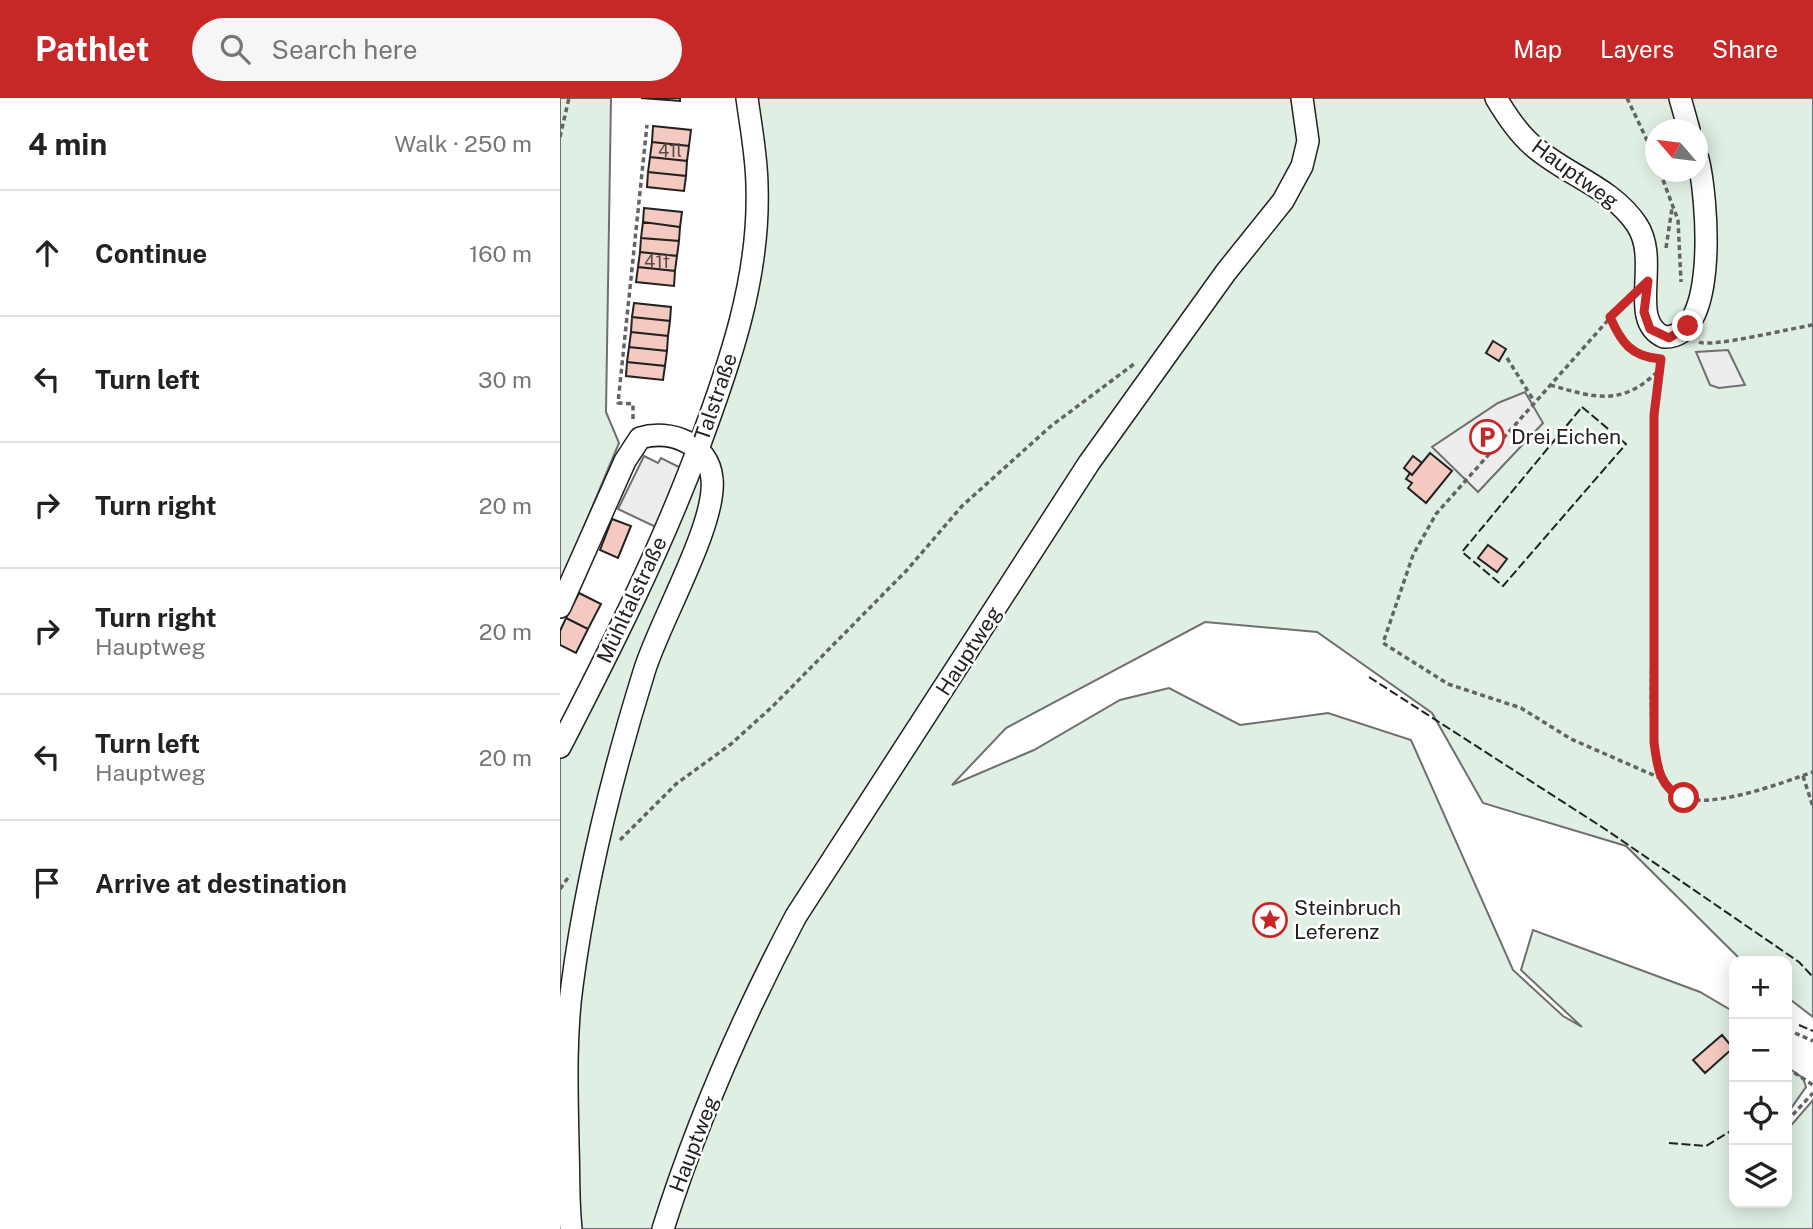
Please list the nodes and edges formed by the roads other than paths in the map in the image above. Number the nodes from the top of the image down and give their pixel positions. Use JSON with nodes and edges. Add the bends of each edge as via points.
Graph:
{"nodes":[{"id":1,"x":747,"y":98,"type":"edge"},
{"id":2,"x":1302,"y":98,"type":"edge"},
{"id":3,"x":1496,"y":98,"type":"edge"},
{"id":4,"x":1680,"y":98,"type":"edge"},
{"id":5,"x":1686,"y":119,"type":"edge"},
{"id":6,"x":1702,"y":182,"type":"edge"},
{"id":7,"x":698,"y":450,"type":"junction"},
{"id":8,"x":560,"y":607,"type":"edge"},
{"id":9,"x":560,"y":747,"type":"edge"},
{"id":10,"x":571,"y":1229,"type":"edge"},
{"id":11,"x":663,"y":1229,"type":"edge"}],
"edges":[{"from":1,"to":7,"type":"street","name":"Talstraße","via":[[758,189],[750,276],[726,376]]},
{"from":2,"to":11,"type":"street","name":"Hauptweg","via":[[1308,141],[1294,183],[1089,463],[796,916],[762,980],[716,1088]]},
{"from":3,"to":6,"type":"street","name":"Hauptweg","via":[[1532,145],[1605,192],[1632,217],[1646,245],[1644,312],[1650,329],[1664,337],[1687,326],[1701,295],[1707,211]]},
{"from":4,"to":5,"type":"street"},
{"from":7,"to":8,"type":"street","name":"Talstraße","via":[[665,434],[640,438],[625,461]]},
{"from":7,"to":9,"type":"street","name":"Mühltalstraße","via":[[684,489]]},
{"from":7,"to":10,"type":"street","via":[[712,479],[704,523],[645,668],[612,778],[572,988]]}]}
